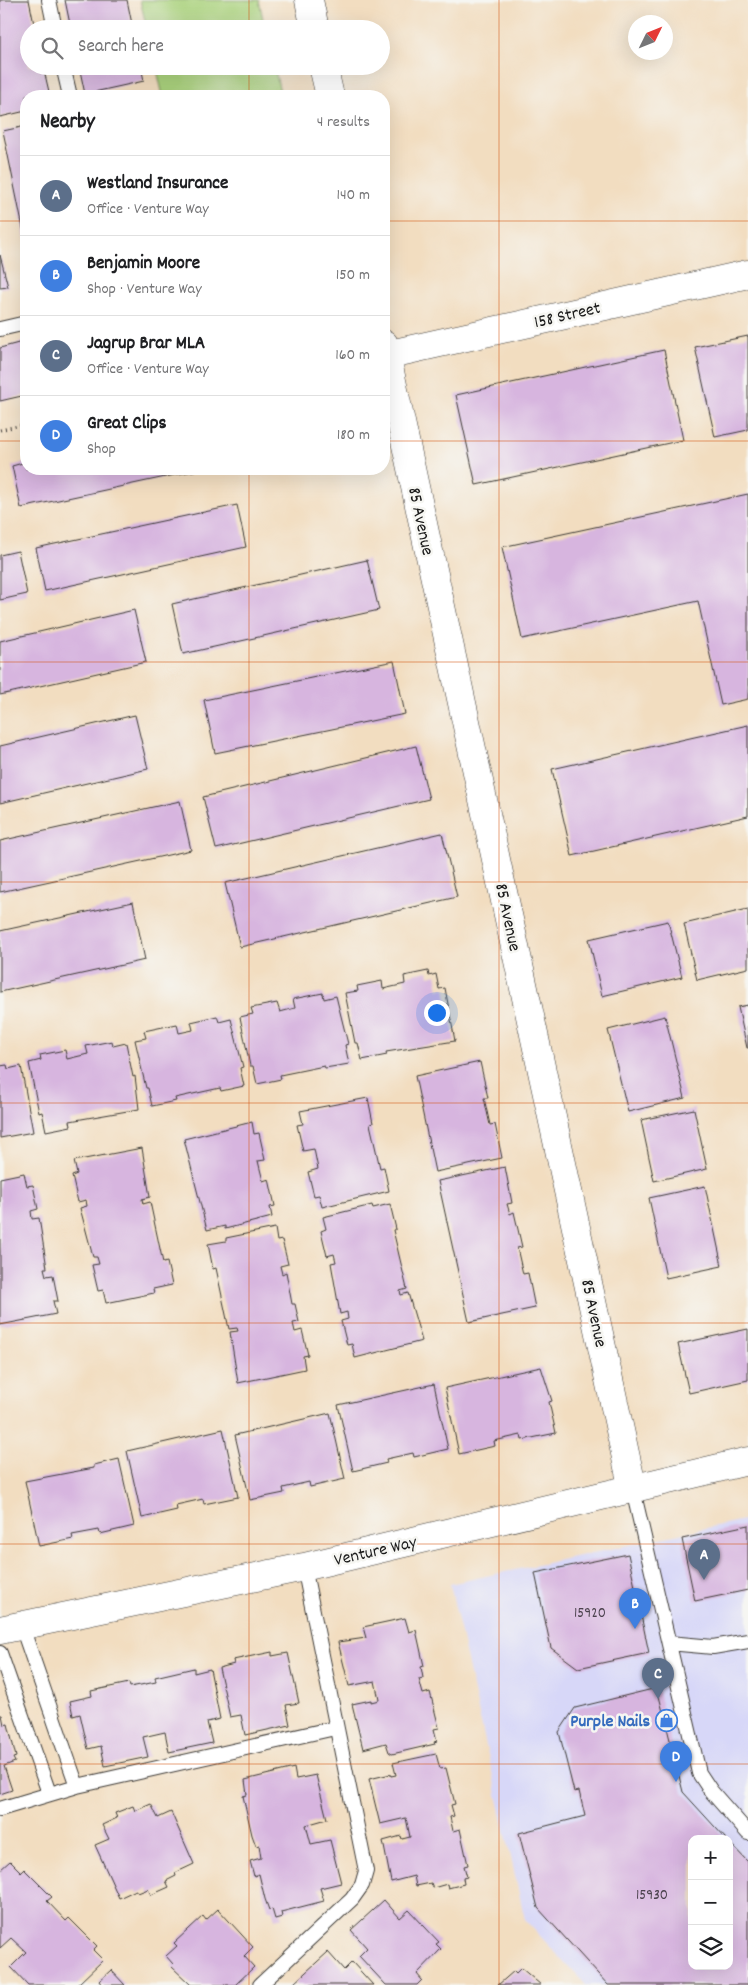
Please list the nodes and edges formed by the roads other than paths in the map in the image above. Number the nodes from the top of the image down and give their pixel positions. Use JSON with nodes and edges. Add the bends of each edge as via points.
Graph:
{"nodes":[{"id":1,"x":49,"y":0,"type":"edge"},
{"id":2,"x":309,"y":0,"type":"edge"},
{"id":3,"x":53,"y":20,"type":"edge"},
{"id":4,"x":313,"y":20,"type":"edge"},
{"id":5,"x":65,"y":75,"type":"edge"},
{"id":6,"x":325,"y":75,"type":"edge"},
{"id":7,"x":69,"y":90,"type":"edge"},
{"id":8,"x":329,"y":90,"type":"edge"},
{"id":9,"x":748,"y":274,"type":"edge"},
{"id":10,"x":20,"y":324,"type":"edge"},
{"id":11,"x":0,"y":329,"type":"edge"},
{"id":12,"x":390,"y":349,"type":"edge"},
{"id":13,"x":390,"y":373,"type":"edge"},
{"id":14,"x":748,"y":1460,"type":"edge"},
{"id":15,"x":634,"y":1490,"type":"junction"},
{"id":16,"x":304,"y":1567,"type":"junction"},
{"id":17,"x":11,"y":1629,"type":"edge"},
{"id":18,"x":748,"y":1641,"type":"edge"},
{"id":19,"x":669,"y":1643,"type":"junction"},
{"id":20,"x":0,"y":1653,"type":"edge"},
{"id":21,"x":335,"y":1728,"type":"junction"},
{"id":22,"x":77,"y":1786,"type":"junction"},
{"id":23,"x":49,"y":1793,"type":"junction"},
{"id":24,"x":0,"y":1809,"type":"edge"},
{"id":25,"x":748,"y":1833,"type":"edge"},
{"id":26,"x":260,"y":1985,"type":"edge"}],
"edges":[{"from":1,"to":3,"type":"lane"},
{"from":2,"to":4,"type":"street"},
{"from":5,"to":7,"type":"lane"},
{"from":6,"to":8,"type":"street"},
{"from":9,"to":12,"type":"street","name":"158 Street"},
{"from":10,"to":11,"type":"lane"},
{"from":13,"to":15,"type":"street","name":"85 Avenue"},
{"from":14,"to":15,"type":"street","name":"Venture Way"},
{"from":15,"to":16,"type":"street","name":"Venture Way"},
{"from":15,"to":19,"type":"lane"},
{"from":16,"to":17,"type":"street","name":"Venture Way"},
{"from":16,"to":21,"type":"lane"},
{"from":17,"to":22,"type":"lane"},
{"from":18,"to":19,"type":"lane","via":[[713,1647]]},
{"from":19,"to":25,"type":"lane","via":[[699,1773]]},
{"from":20,"to":23,"type":"lane"},
{"from":21,"to":22,"type":"lane"},
{"from":21,"to":26,"type":"lane","via":[[364,1856],[366,1871],[362,1885],[340,1912]]},
{"from":22,"to":23,"type":"lane"},
{"from":23,"to":24,"type":"lane"}]}
